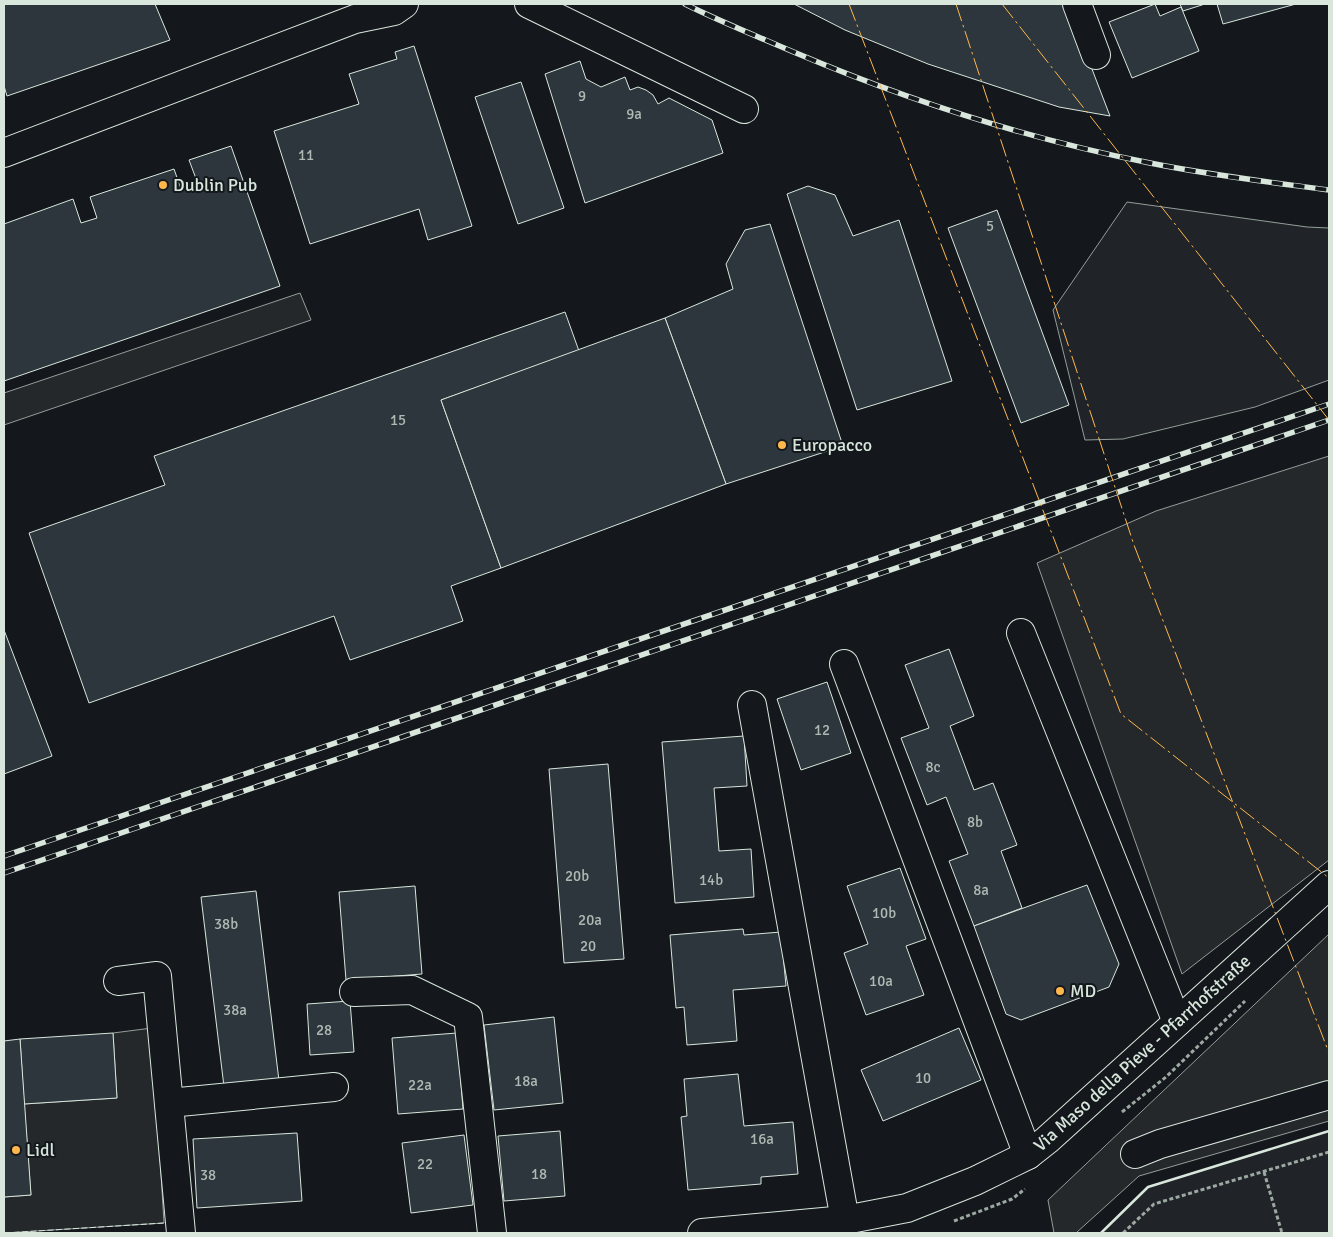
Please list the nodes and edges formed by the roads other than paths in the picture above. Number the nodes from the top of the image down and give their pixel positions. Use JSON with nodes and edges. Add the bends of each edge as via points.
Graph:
{"nodes":[{"id":1,"x":404,"y":4,"type":"edge"},
{"id":2,"x":529,"y":4,"type":"edge"},
{"id":3,"x":1077,"y":4,"type":"edge"},
{"id":4,"x":1096,"y":55,"type":"dead end"},
{"id":5,"x":744,"y":109,"type":"dead end"},
{"id":6,"x":4,"y":153,"type":"edge"},
{"id":7,"x":1021,"y":633,"type":"dead end"},
{"id":8,"x":844,"y":664,"type":"dead end"},
{"id":9,"x":752,"y":705,"type":"dead end"},
{"id":10,"x":1329,"y":884,"type":"edge"},
{"id":11,"x":118,"y":981,"type":"dead end"},
{"id":12,"x":354,"y":992,"type":"dead end"},
{"id":13,"x":1177,"y":1022,"type":"junction"},
{"id":14,"x":334,"y":1087,"type":"dead end"},
{"id":15,"x":1329,"y":1095,"type":"edge"},
{"id":16,"x":166,"y":1119,"type":"junction"},
{"id":17,"x":1135,"y":1154,"type":"dead end"},
{"id":18,"x":1028,"y":1155,"type":"junction"},
{"id":19,"x":845,"y":1220,"type":"junction"},
{"id":20,"x":181,"y":1233,"type":"edge"},
{"id":21,"x":492,"y":1233,"type":"edge"},
{"id":22,"x":702,"y":1233,"type":"edge"}],
"edges":[{"from":1,"to":6,"type":"street","via":[[394,11],[355,20]]},
{"from":2,"to":5,"type":"street"},
{"from":3,"to":4,"type":"street"},
{"from":7,"to":13,"type":"street"},
{"from":8,"to":18,"type":"street"},
{"from":9,"to":19,"type":"street"},
{"from":10,"to":13,"type":"street","name":"Via Maso della Pieve - Pfarrhofstraße"},
{"from":11,"to":16,"type":"street","via":[[157,976]]},
{"from":12,"to":21,"type":"street","via":[[412,990],[468,1016]]},
{"from":13,"to":18,"type":"street","name":"Via Maso della Pieve - Pfarrhofstraße"},
{"from":14,"to":16,"type":"street"},
{"from":15,"to":17,"type":"street"},
{"from":16,"to":20,"type":"street","via":[[170,1191]]},
{"from":18,"to":19,"type":"street","name":"Via Maso della Pieve - Pfarrhofstraße","via":[[975,1181],[907,1208]]},
{"from":19,"to":22,"type":"street","name":"Via Maso della Pieve - Pfarrhofstraße"}]}
